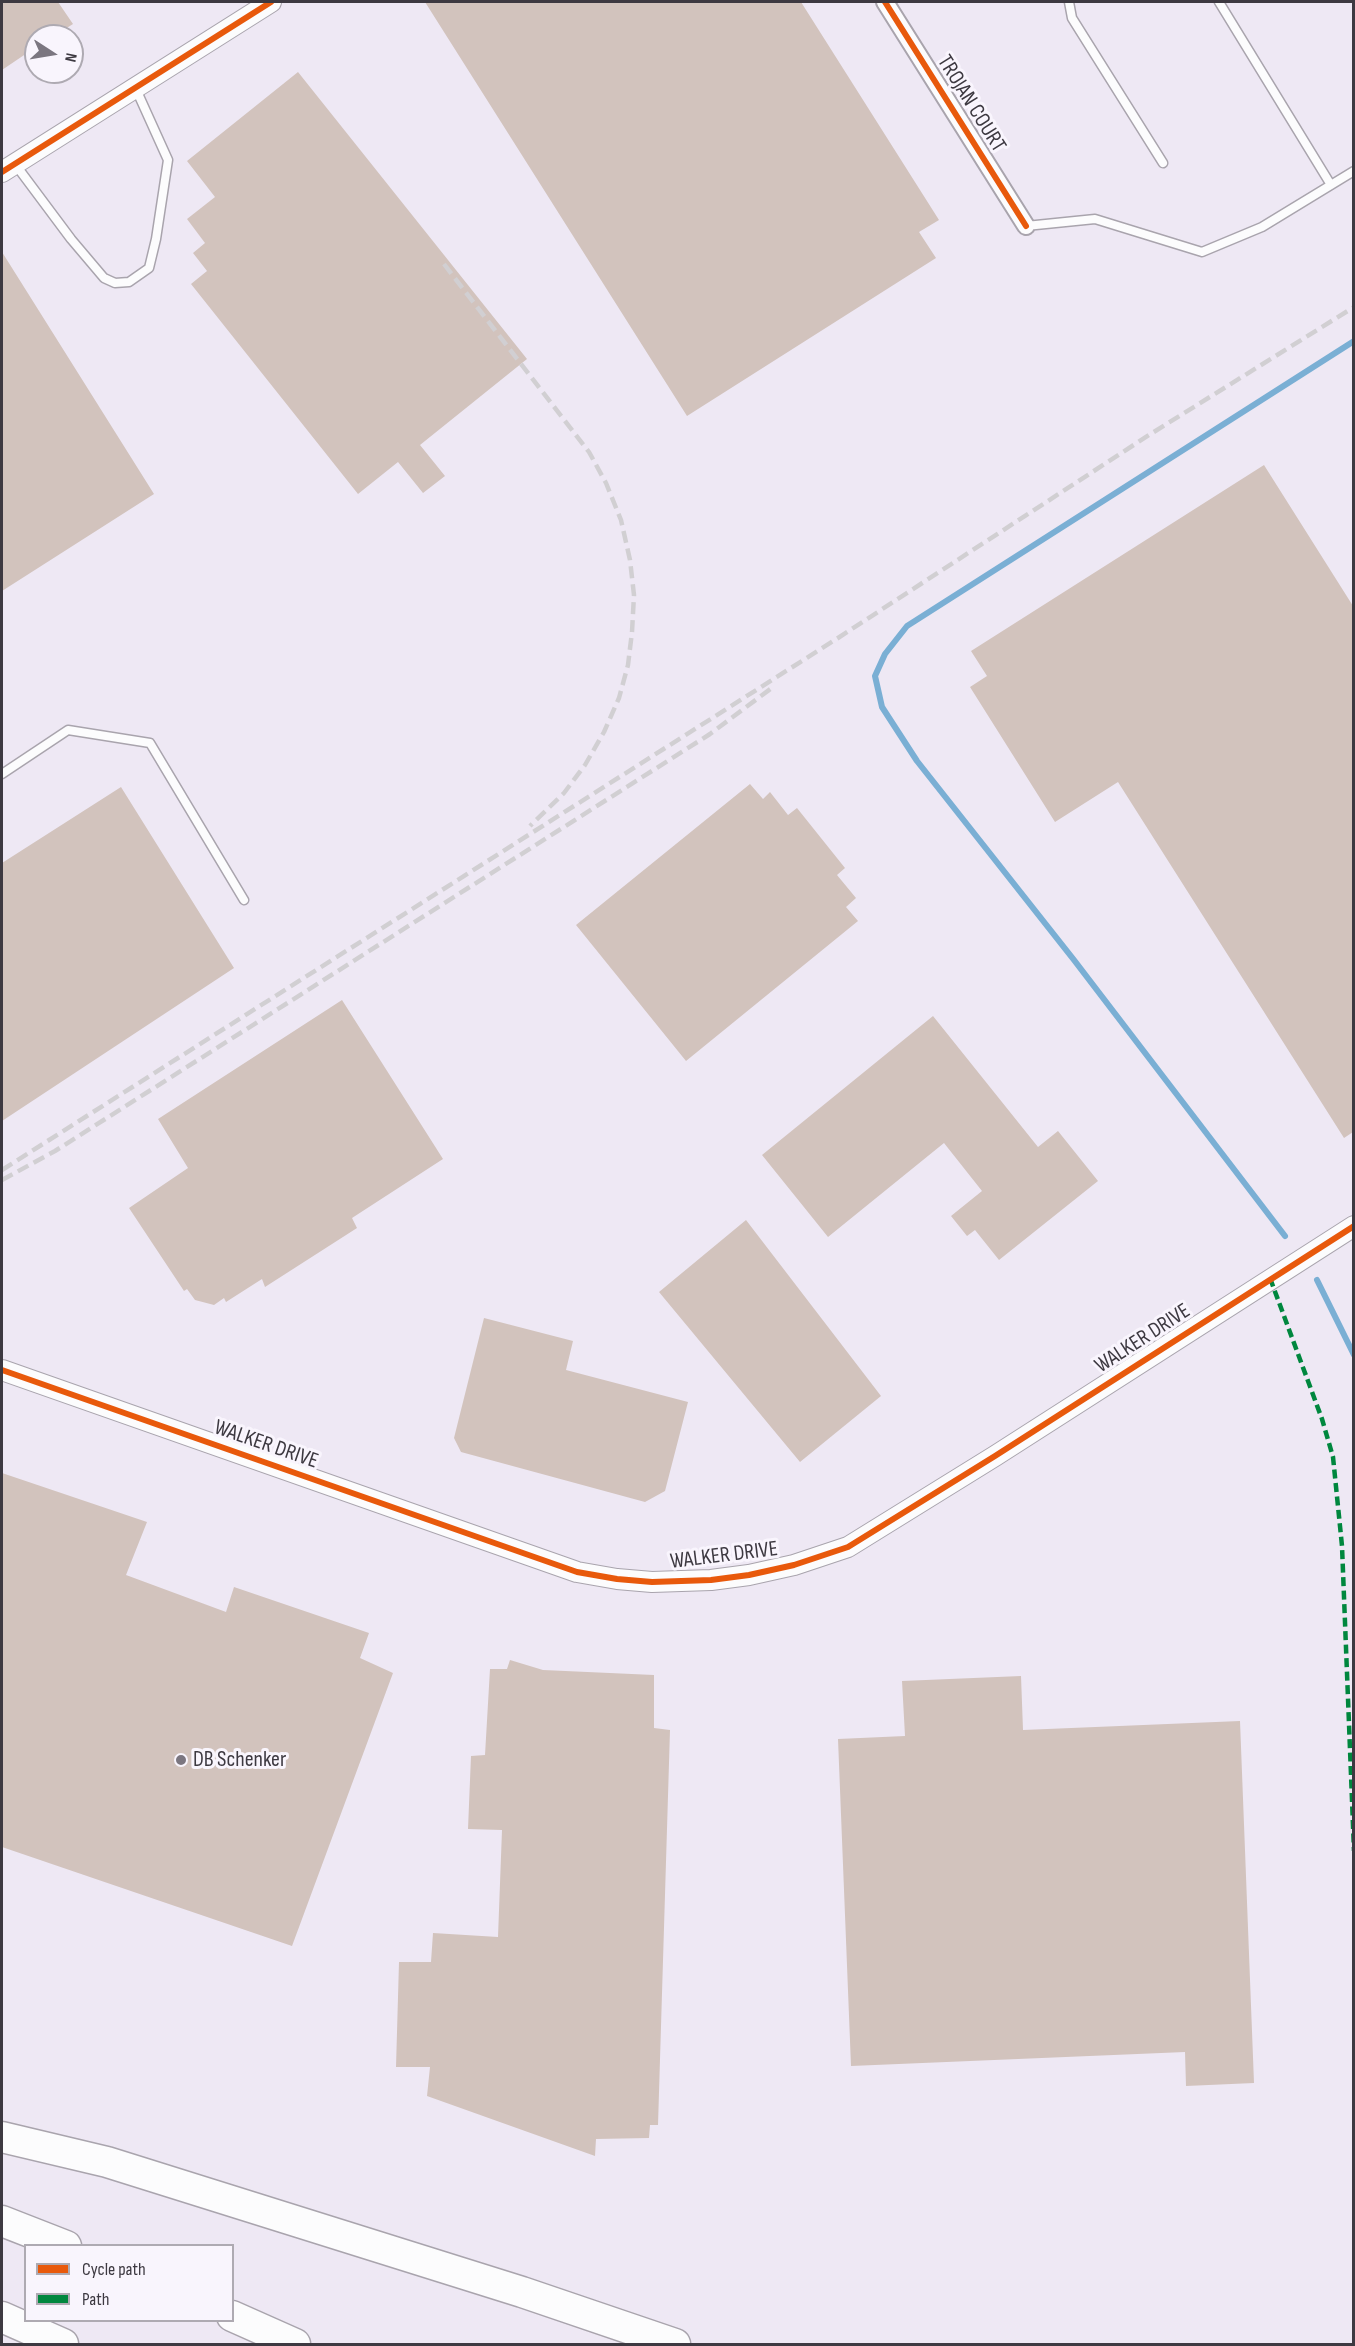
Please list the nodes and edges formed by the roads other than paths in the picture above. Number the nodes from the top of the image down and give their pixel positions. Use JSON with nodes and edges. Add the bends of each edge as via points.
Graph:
{"nodes":[{"id":1,"x":271,"y":2,"type":"edge"},
{"id":2,"x":885,"y":2,"type":"edge"},
{"id":3,"x":1069,"y":2,"type":"edge"},
{"id":4,"x":1219,"y":2,"type":"edge"},
{"id":5,"x":135,"y":87,"type":"junction"},
{"id":6,"x":1163,"y":163,"type":"dead end"},
{"id":7,"x":8,"y":168,"type":"edge"},
{"id":8,"x":1353,"y":171,"type":"edge"},
{"id":9,"x":1331,"y":185,"type":"junction"},
{"id":10,"x":1026,"y":226,"type":"joint"},
{"id":11,"x":2,"y":774,"type":"edge"},
{"id":12,"x":244,"y":900,"type":"dead end"},
{"id":13,"x":1353,"y":1226,"type":"edge"},
{"id":14,"x":2,"y":1370,"type":"edge"},
{"id":15,"x":2,"y":2138,"type":"edge"},
{"id":16,"x":2,"y":2221,"type":"edge"},
{"id":17,"x":61,"y":2244,"type":"edge"},
{"id":18,"x":2,"y":2317,"type":"edge"},
{"id":19,"x":234,"y":2317,"type":"edge"},
{"id":20,"x":63,"y":2344,"type":"edge"},
{"id":21,"x":295,"y":2344,"type":"edge"},
{"id":22,"x":675,"y":2344,"type":"edge"}],
"edges":[{"from":1,"to":5,"type":"street"},
{"from":2,"to":10,"type":"street","name":"TROJAN COURT"},
{"from":3,"to":6,"type":"lane","via":[[1072,18]]},
{"from":4,"to":9,"type":"lane"},
{"from":5,"to":7,"type":"street"},
{"from":5,"to":7,"type":"lane","via":[[168,160],[149,268],[129,282],[115,283],[104,278]]},
{"from":8,"to":9,"type":"lane"},
{"from":9,"to":10,"type":"lane","via":[[1262,227],[1202,252],[1095,219]]},
{"from":11,"to":12,"type":"lane","via":[[68,730],[150,744]]},
{"from":13,"to":14,"type":"street","name":"WALKER DRIVE","via":[[848,1547],[794,1565],[711,1580],[651,1582],[577,1572]]},
{"from":15,"to":22,"type":"highway","via":[[129,2169]]},
{"from":16,"to":17,"type":"highway"},
{"from":18,"to":20,"type":"highway"},
{"from":19,"to":21,"type":"highway"}]}
